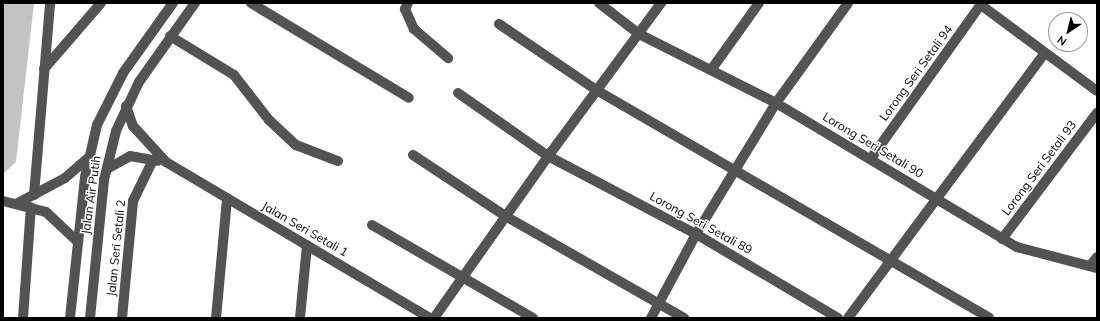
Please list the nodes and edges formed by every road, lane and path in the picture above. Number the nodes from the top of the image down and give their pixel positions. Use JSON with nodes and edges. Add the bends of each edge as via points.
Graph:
{"nodes":[{"id":1,"x":50,"y":3,"type":"edge"},
{"id":2,"x":101,"y":3,"type":"edge"},
{"id":3,"x":173,"y":3,"type":"edge"},
{"id":4,"x":195,"y":3,"type":"edge"},
{"id":5,"x":251,"y":3,"type":"edge"},
{"id":6,"x":408,"y":3,"type":"edge"},
{"id":7,"x":599,"y":3,"type":"edge"},
{"id":8,"x":661,"y":3,"type":"edge"},
{"id":9,"x":759,"y":3,"type":"edge"},
{"id":10,"x":848,"y":3,"type":"edge"},
{"id":11,"x":982,"y":4,"type":"edge"},
{"id":12,"x":499,"y":24,"type":"dead end"},
{"id":13,"x":639,"y":34,"type":"junction"},
{"id":14,"x":170,"y":36,"type":"junction"},
{"id":15,"x":1045,"y":53,"type":"junction"},
{"id":16,"x":448,"y":58,"type":"dead end"},
{"id":17,"x":44,"y":70,"type":"junction"},
{"id":18,"x":711,"y":70,"type":"junction"},
{"id":19,"x":598,"y":91,"type":"junction"},
{"id":20,"x":458,"y":92,"type":"dead end"},
{"id":21,"x":1097,"y":92,"type":"edge"},
{"id":22,"x":409,"y":98,"type":"dead end"},
{"id":23,"x":776,"y":103,"type":"junction"},
{"id":24,"x":126,"y":106,"type":"junction"},
{"id":25,"x":1097,"y":113,"type":"edge"},
{"id":26,"x":413,"y":155,"type":"dead end"},
{"id":27,"x":548,"y":156,"type":"junction"},
{"id":28,"x":89,"y":157,"type":"junction"},
{"id":29,"x":872,"y":157,"type":"junction"},
{"id":30,"x":153,"y":160,"type":"junction"},
{"id":31,"x":338,"y":161,"type":"dead end"},
{"id":32,"x":166,"y":162,"type":"junction"},
{"id":33,"x":107,"y":168,"type":"junction"},
{"id":34,"x":735,"y":169,"type":"junction"},
{"id":35,"x":34,"y":195,"type":"junction"},
{"id":36,"x":227,"y":199,"type":"junction"},
{"id":37,"x":937,"y":199,"type":"junction"},
{"id":38,"x":3,"y":201,"type":"edge"},
{"id":39,"x":18,"y":203,"type":"junction"},
{"id":40,"x":31,"y":207,"type":"junction"},
{"id":41,"x":508,"y":217,"type":"junction"},
{"id":42,"x":372,"y":225,"type":"dead end"},
{"id":43,"x":696,"y":234,"type":"junction"},
{"id":44,"x":1002,"y":239,"type":"junction"},
{"id":45,"x":78,"y":242,"type":"junction"},
{"id":46,"x":307,"y":245,"type":"junction"},
{"id":47,"x":1097,"y":257,"type":"edge"},
{"id":48,"x":891,"y":261,"type":"junction"},
{"id":49,"x":1094,"y":267,"type":"edge"},
{"id":50,"x":463,"y":277,"type":"junction"},
{"id":51,"x":660,"y":303,"type":"junction"},
{"id":52,"x":23,"y":318,"type":"edge"},
{"id":53,"x":70,"y":318,"type":"edge"},
{"id":54,"x":90,"y":318,"type":"edge"},
{"id":55,"x":122,"y":318,"type":"edge"},
{"id":56,"x":216,"y":318,"type":"edge"},
{"id":57,"x":300,"y":318,"type":"edge"},
{"id":58,"x":430,"y":318,"type":"edge"},
{"id":59,"x":434,"y":318,"type":"edge"},
{"id":60,"x":533,"y":318,"type":"edge"},
{"id":61,"x":651,"y":318,"type":"edge"},
{"id":62,"x":684,"y":318,"type":"edge"},
{"id":63,"x":838,"y":318,"type":"edge"},
{"id":64,"x":848,"y":318,"type":"edge"},
{"id":65,"x":989,"y":318,"type":"edge"}],
"edges":[{"from":1,"to":17,"type":"street"},
{"from":2,"to":17,"type":"street"},
{"from":3,"to":28,"type":"street","name":"Jalan Air Putih","via":[[138,50],[110,96],[97,125]]},
{"from":4,"to":14,"type":"street","name":"Jalan Air Putih"},
{"from":5,"to":22,"type":"street"},
{"from":6,"to":16,"type":"street","via":[[405,9],[414,29]]},
{"from":7,"to":13,"type":"street","name":"Lorong Seri Setali 90"},
{"from":8,"to":13,"type":"street"},
{"from":9,"to":18,"type":"street"},
{"from":10,"to":23,"type":"street"},
{"from":11,"to":15,"type":"street"},
{"from":11,"to":29,"type":"street","name":"Lorong Seri Setali 94"},
{"from":12,"to":19,"type":"street"},
{"from":13,"to":18,"type":"street","name":"Lorong Seri Setali 90"},
{"from":13,"to":19,"type":"street"},
{"from":14,"to":24,"type":"street","name":"Jalan Air Putih"},
{"from":14,"to":31,"type":"street","via":[[234,75],[269,120],[296,145]]},
{"from":15,"to":21,"type":"street"},
{"from":15,"to":37,"type":"street"},
{"from":17,"to":35,"type":"street"},
{"from":18,"to":23,"type":"street","name":"Lorong Seri Setali 90"},
{"from":19,"to":27,"type":"street"},
{"from":19,"to":34,"type":"street"},
{"from":20,"to":27,"type":"street","name":"Lorong Seri Setali 89"},
{"from":23,"to":29,"type":"street","name":"Lorong Seri Setali 90"},
{"from":23,"to":34,"type":"street"},
{"from":24,"to":32,"type":"street","name":"Jalan Seri Setali 1","via":[[133,126]]},
{"from":24,"to":33,"type":"street","name":"Jalan Air Putih","via":[[116,131]]},
{"from":25,"to":44,"type":"street","name":"Lorong Seri Setali 93"},
{"from":26,"to":41,"type":"street"},
{"from":27,"to":41,"type":"street"},
{"from":27,"to":43,"type":"street","name":"Lorong Seri Setali 89"},
{"from":28,"to":35,"type":"street","via":[[65,178]]},
{"from":28,"to":45,"type":"street","name":"Jalan Air Putih"},
{"from":29,"to":37,"type":"street","name":"Lorong Seri Setali 90"},
{"from":30,"to":32,"type":"street","name":"Jalan Seri Setali 1"},
{"from":30,"to":33,"type":"street","name":"Jalan Seri Setali 1","via":[[130,156]]},
{"from":30,"to":55,"type":"street","name":"Jalan Seri Setali 2","via":[[133,201]]},
{"from":32,"to":36,"type":"street","name":"Jalan Seri Setali 1"},
{"from":33,"to":54,"type":"street","name":"Jalan Air Putih"},
{"from":34,"to":43,"type":"street"},
{"from":34,"to":48,"type":"street"},
{"from":35,"to":39,"type":"street"},
{"from":36,"to":46,"type":"street","name":"Jalan Seri Setali 1"},
{"from":36,"to":56,"type":"street"},
{"from":37,"to":44,"type":"street","name":"Lorong Seri Setali 90"},
{"from":37,"to":48,"type":"street"},
{"from":38,"to":39,"type":"street"},
{"from":39,"to":40,"type":"street"},
{"from":40,"to":45,"type":"street","via":[[57,219]]},
{"from":40,"to":52,"type":"street"},
{"from":41,"to":50,"type":"street"},
{"from":41,"to":51,"type":"street"},
{"from":42,"to":50,"type":"street"},
{"from":43,"to":51,"type":"street"},
{"from":43,"to":63,"type":"street","name":"Lorong Seri Setali 89"},
{"from":44,"to":49,"type":"street","name":"Lorong Seri Setali 90","via":[[1027,252]]},
{"from":45,"to":53,"type":"street","name":"Jalan Air Putih"},
{"from":46,"to":57,"type":"street"},
{"from":46,"to":58,"type":"street","name":"Jalan Seri Setali 1"},
{"from":47,"to":49,"type":"street"},
{"from":48,"to":64,"type":"street"},
{"from":48,"to":65,"type":"street"},
{"from":50,"to":59,"type":"street"},
{"from":50,"to":60,"type":"street"},
{"from":51,"to":61,"type":"street"},
{"from":51,"to":62,"type":"street"}]}
